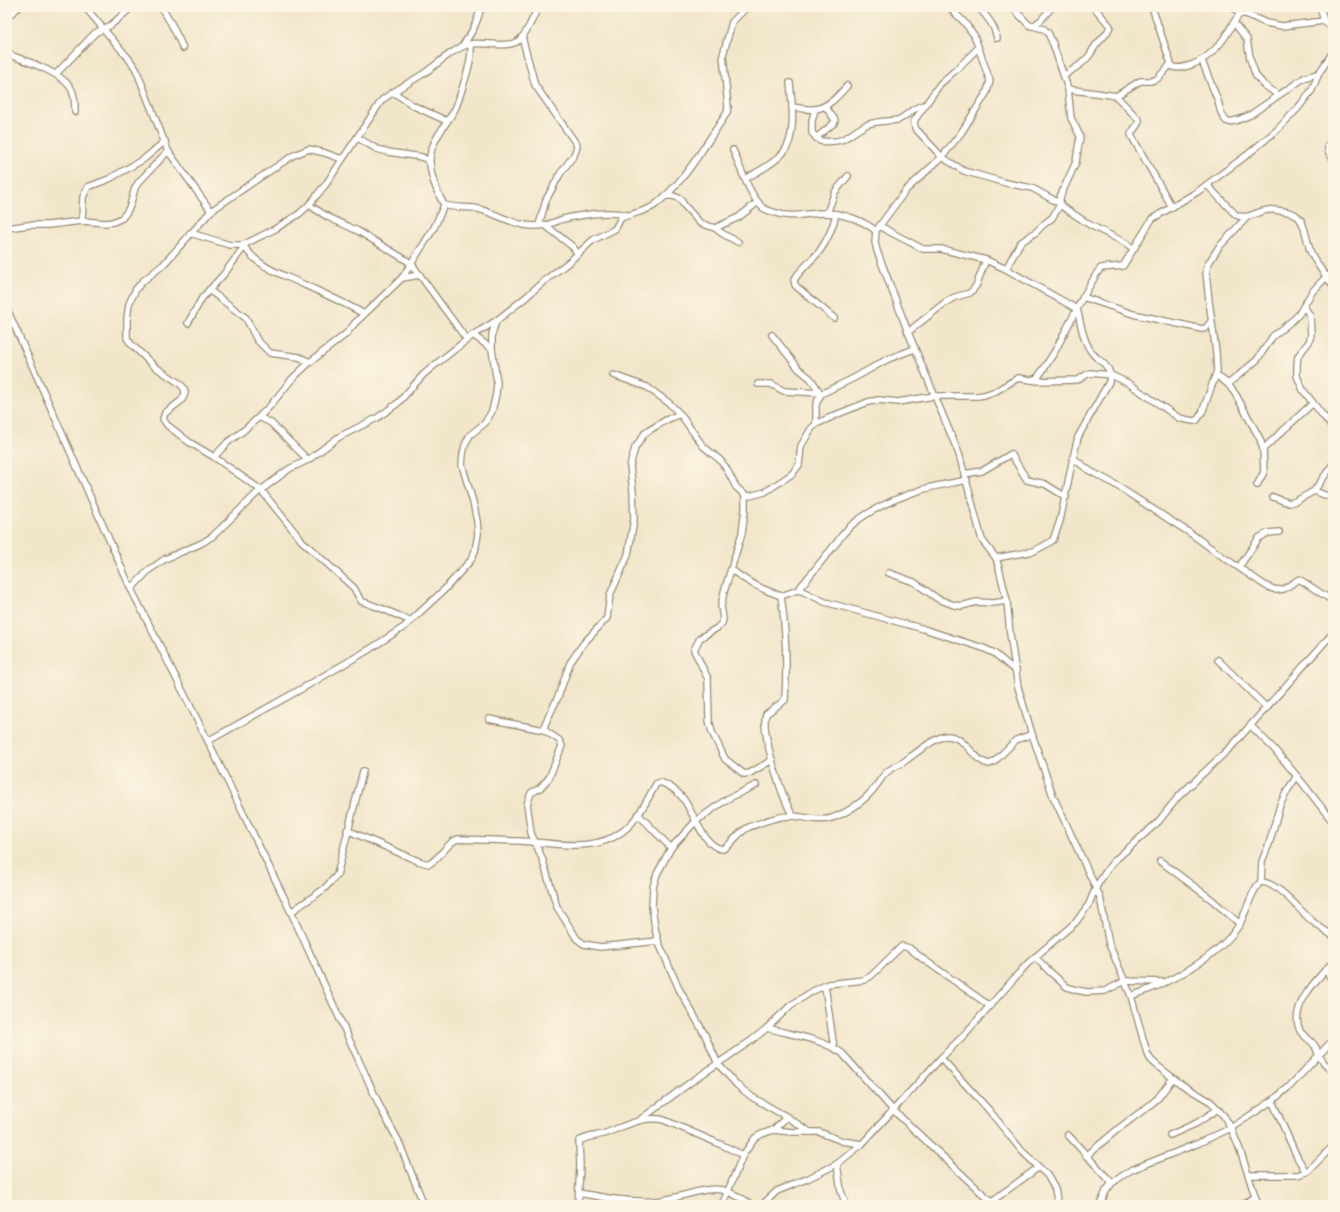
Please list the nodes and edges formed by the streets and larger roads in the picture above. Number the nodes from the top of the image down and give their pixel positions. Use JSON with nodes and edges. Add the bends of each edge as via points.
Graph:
{"nodes":[{"id":1,"x":19,"y":7,"type":"edge"},
{"id":2,"x":85,"y":7,"type":"edge"},
{"id":3,"x":132,"y":7,"type":"edge"},
{"id":4,"x":161,"y":7,"type":"edge"},
{"id":5,"x":481,"y":7,"type":"edge"},
{"id":6,"x":538,"y":7,"type":"edge"},
{"id":7,"x":747,"y":7,"type":"edge"},
{"id":8,"x":949,"y":7,"type":"edge"},
{"id":9,"x":978,"y":7,"type":"edge"},
{"id":10,"x":1012,"y":7,"type":"edge"},
{"id":11,"x":1052,"y":7,"type":"edge"},
{"id":12,"x":1094,"y":7,"type":"edge"},
{"id":13,"x":1152,"y":7,"type":"edge"},
{"id":14,"x":1232,"y":7,"type":"edge"},
{"id":15,"x":1320,"y":7,"type":"edge"},
{"id":16,"x":1240,"y":14,"type":"junction"},
{"id":17,"x":7,"y":17,"type":"edge"},
{"id":18,"x":1324,"y":21,"type":"junction"},
{"id":19,"x":1234,"y":23,"type":"junction"},
{"id":20,"x":1033,"y":26,"type":"junction"},
{"id":21,"x":104,"y":28,"type":"junction"},
{"id":22,"x":1333,"y":28,"type":"edge"},
{"id":23,"x":522,"y":37,"type":"junction"},
{"id":24,"x":997,"y":38,"type":"dead end"},
{"id":25,"x":471,"y":44,"type":"junction"},
{"id":26,"x":462,"y":47,"type":"junction"},
{"id":27,"x":183,"y":48,"type":"dead end"},
{"id":28,"x":978,"y":48,"type":"junction"},
{"id":29,"x":1333,"y":52,"type":"edge"},
{"id":30,"x":7,"y":54,"type":"edge"},
{"id":31,"x":1202,"y":61,"type":"junction"},
{"id":32,"x":1171,"y":64,"type":"junction"},
{"id":33,"x":1318,"y":73,"type":"junction"},
{"id":34,"x":56,"y":74,"type":"junction"},
{"id":35,"x":1065,"y":76,"type":"junction"},
{"id":36,"x":790,"y":83,"type":"dead end"},
{"id":37,"x":848,"y":86,"type":"dead end"},
{"id":38,"x":1068,"y":89,"type":"junction"},
{"id":39,"x":393,"y":92,"type":"junction"},
{"id":40,"x":1278,"y":95,"type":"junction"},
{"id":41,"x":1116,"y":96,"type":"junction"},
{"id":42,"x":925,"y":105,"type":"junction"},
{"id":43,"x":825,"y":106,"type":"junction"},
{"id":44,"x":792,"y":107,"type":"junction"},
{"id":45,"x":815,"y":110,"type":"junction"},
{"id":46,"x":75,"y":112,"type":"dead end"},
{"id":47,"x":447,"y":121,"type":"junction"},
{"id":48,"x":358,"y":138,"type":"junction"},
{"id":49,"x":816,"y":138,"type":"junction"},
{"id":50,"x":1333,"y":140,"type":"edge"},
{"id":51,"x":165,"y":141,"type":"junction"},
{"id":52,"x":734,"y":150,"type":"dead end"},
{"id":53,"x":168,"y":151,"type":"junction"},
{"id":54,"x":942,"y":157,"type":"junction"},
{"id":55,"x":1333,"y":159,"type":"edge"},
{"id":56,"x":342,"y":160,"type":"junction"},
{"id":57,"x":430,"y":165,"type":"junction"},
{"id":58,"x":848,"y":176,"type":"dead end"},
{"id":59,"x":745,"y":179,"type":"junction"},
{"id":60,"x":1207,"y":185,"type":"junction"},
{"id":61,"x":665,"y":196,"type":"junction"},
{"id":62,"x":758,"y":202,"type":"junction"},
{"id":63,"x":1060,"y":204,"type":"junction"},
{"id":64,"x":309,"y":205,"type":"junction"},
{"id":65,"x":444,"y":205,"type":"junction"},
{"id":66,"x":1172,"y":207,"type":"junction"},
{"id":67,"x":211,"y":211,"type":"junction"},
{"id":68,"x":827,"y":213,"type":"junction"},
{"id":69,"x":836,"y":214,"type":"junction"},
{"id":70,"x":627,"y":215,"type":"junction"},
{"id":71,"x":1247,"y":217,"type":"junction"},
{"id":72,"x":82,"y":220,"type":"junction"},
{"id":73,"x":542,"y":225,"type":"junction"},
{"id":74,"x":880,"y":226,"type":"junction"},
{"id":75,"x":7,"y":228,"type":"edge"},
{"id":76,"x":715,"y":228,"type":"junction"},
{"id":77,"x":876,"y":231,"type":"junction"},
{"id":78,"x":190,"y":233,"type":"junction"},
{"id":79,"x":738,"y":242,"type":"dead end"},
{"id":80,"x":244,"y":246,"type":"junction"},
{"id":81,"x":1134,"y":249,"type":"junction"},
{"id":82,"x":578,"y":254,"type":"junction"},
{"id":83,"x":986,"y":260,"type":"junction"},
{"id":84,"x":411,"y":263,"type":"junction"},
{"id":85,"x":1006,"y":269,"type":"junction"},
{"id":86,"x":1333,"y":273,"type":"edge"},
{"id":87,"x":420,"y":275,"type":"junction"},
{"id":88,"x":1326,"y":276,"type":"junction"},
{"id":89,"x":402,"y":278,"type":"junction"},
{"id":90,"x":1333,"y":286,"type":"edge"},
{"id":91,"x":209,"y":290,"type":"junction"},
{"id":92,"x":1083,"y":297,"type":"junction"},
{"id":93,"x":1304,"y":306,"type":"junction"},
{"id":94,"x":7,"y":309,"type":"edge"},
{"id":95,"x":1077,"y":310,"type":"junction"},
{"id":96,"x":364,"y":314,"type":"junction"},
{"id":97,"x":834,"y":318,"type":"dead end"},
{"id":98,"x":496,"y":321,"type":"junction"},
{"id":99,"x":1211,"y":321,"type":"junction"},
{"id":100,"x":188,"y":323,"type":"dead end"},
{"id":101,"x":908,"y":332,"type":"junction"},
{"id":102,"x":473,"y":335,"type":"junction"},
{"id":103,"x":772,"y":335,"type":"dead end"},
{"id":104,"x":467,"y":340,"type":"junction"},
{"id":105,"x":492,"y":349,"type":"junction"},
{"id":106,"x":914,"y":349,"type":"junction"},
{"id":107,"x":310,"y":362,"type":"junction"},
{"id":108,"x":613,"y":375,"type":"dead end"},
{"id":109,"x":1111,"y":375,"type":"junction"},
{"id":110,"x":1216,"y":375,"type":"junction"},
{"id":111,"x":1031,"y":380,"type":"junction"},
{"id":112,"x":758,"y":384,"type":"dead end"},
{"id":113,"x":1228,"y":384,"type":"junction"},
{"id":114,"x":821,"y":394,"type":"junction"},
{"id":115,"x":934,"y":396,"type":"junction"},
{"id":116,"x":1313,"y":403,"type":"junction"},
{"id":117,"x":680,"y":414,"type":"junction"},
{"id":118,"x":259,"y":417,"type":"junction"},
{"id":119,"x":816,"y":424,"type":"junction"},
{"id":120,"x":1333,"y":428,"type":"edge"},
{"id":121,"x":1263,"y":449,"type":"junction"},
{"id":122,"x":214,"y":457,"type":"junction"},
{"id":123,"x":1073,"y":458,"type":"junction"},
{"id":124,"x":308,"y":460,"type":"junction"},
{"id":125,"x":1333,"y":464,"type":"edge"},
{"id":126,"x":964,"y":474,"type":"junction"},
{"id":127,"x":967,"y":480,"type":"junction"},
{"id":128,"x":1257,"y":485,"type":"dead end"},
{"id":129,"x":261,"y":490,"type":"junction"},
{"id":130,"x":1314,"y":491,"type":"junction"},
{"id":131,"x":745,"y":495,"type":"junction"},
{"id":132,"x":1066,"y":497,"type":"junction"},
{"id":133,"x":1273,"y":497,"type":"dead end"},
{"id":134,"x":1333,"y":498,"type":"edge"},
{"id":135,"x":1279,"y":532,"type":"dead end"},
{"id":136,"x":996,"y":558,"type":"junction"},
{"id":137,"x":1239,"y":567,"type":"junction"},
{"id":138,"x":731,"y":569,"type":"junction"},
{"id":139,"x":889,"y":573,"type":"dead end"},
{"id":140,"x":131,"y":589,"type":"junction"},
{"id":141,"x":798,"y":590,"type":"junction"},
{"id":142,"x":781,"y":596,"type":"junction"},
{"id":143,"x":1007,"y":601,"type":"junction"},
{"id":144,"x":1333,"y":601,"type":"edge"},
{"id":145,"x":411,"y":621,"type":"junction"},
{"id":146,"x":1333,"y":633,"type":"edge"},
{"id":147,"x":1218,"y":660,"type":"dead end"},
{"id":148,"x":1016,"y":670,"type":"junction"},
{"id":149,"x":1267,"y":708,"type":"junction"},
{"id":150,"x":489,"y":719,"type":"dead end"},
{"id":151,"x":1250,"y":726,"type":"junction"},
{"id":152,"x":544,"y":730,"type":"junction"},
{"id":153,"x":1032,"y":734,"type":"junction"},
{"id":154,"x":208,"y":741,"type":"junction"},
{"id":155,"x":772,"y":760,"type":"junction"},
{"id":156,"x":363,"y":770,"type":"dead end"},
{"id":157,"x":1298,"y":776,"type":"junction"},
{"id":158,"x":756,"y":785,"type":"dead end"},
{"id":159,"x":638,"y":814,"type":"junction"},
{"id":160,"x":793,"y":816,"type":"junction"},
{"id":161,"x":696,"y":820,"type":"junction"},
{"id":162,"x":1333,"y":822,"type":"edge"},
{"id":163,"x":347,"y":830,"type":"junction"},
{"id":164,"x":535,"y":841,"type":"junction"},
{"id":165,"x":671,"y":848,"type":"junction"},
{"id":166,"x":1160,"y":861,"type":"dead end"},
{"id":167,"x":1261,"y":882,"type":"junction"},
{"id":168,"x":1096,"y":887,"type":"junction"},
{"id":169,"x":291,"y":912,"type":"junction"},
{"id":170,"x":1240,"y":924,"type":"junction"},
{"id":171,"x":1333,"y":936,"type":"edge"},
{"id":172,"x":658,"y":941,"type":"junction"},
{"id":173,"x":1035,"y":957,"type":"junction"},
{"id":174,"x":1333,"y":962,"type":"edge"},
{"id":175,"x":1326,"y":970,"type":"junction"},
{"id":176,"x":1125,"y":981,"type":"junction"},
{"id":177,"x":1333,"y":982,"type":"edge"},
{"id":178,"x":1165,"y":983,"type":"junction"},
{"id":179,"x":825,"y":986,"type":"junction"},
{"id":180,"x":1130,"y":996,"type":"junction"},
{"id":181,"x":990,"y":1006,"type":"junction"},
{"id":182,"x":767,"y":1028,"type":"junction"},
{"id":183,"x":1333,"y":1040,"type":"edge"},
{"id":184,"x":834,"y":1048,"type":"junction"},
{"id":185,"x":1319,"y":1056,"type":"junction"},
{"id":186,"x":940,"y":1058,"type":"junction"},
{"id":187,"x":718,"y":1064,"type":"junction"},
{"id":188,"x":1333,"y":1071,"type":"edge"},
{"id":189,"x":1173,"y":1078,"type":"junction"},
{"id":190,"x":1272,"y":1101,"type":"junction"},
{"id":191,"x":1218,"y":1109,"type":"junction"},
{"id":192,"x":893,"y":1110,"type":"junction"},
{"id":193,"x":787,"y":1117,"type":"junction"},
{"id":194,"x":641,"y":1119,"type":"junction"},
{"id":195,"x":1231,"y":1128,"type":"junction"},
{"id":196,"x":773,"y":1130,"type":"junction"},
{"id":197,"x":810,"y":1132,"type":"junction"},
{"id":198,"x":1068,"y":1135,"type":"dead end"},
{"id":199,"x":1170,"y":1135,"type":"dead end"},
{"id":200,"x":862,"y":1144,"type":"junction"},
{"id":201,"x":1332,"y":1149,"type":"edge"},
{"id":202,"x":742,"y":1155,"type":"junction"},
{"id":203,"x":1086,"y":1156,"type":"junction"},
{"id":204,"x":837,"y":1164,"type":"junction"},
{"id":205,"x":1039,"y":1167,"type":"junction"},
{"id":206,"x":1306,"y":1172,"type":"junction"},
{"id":207,"x":1249,"y":1175,"type":"junction"},
{"id":208,"x":1112,"y":1184,"type":"junction"},
{"id":209,"x":728,"y":1192,"type":"junction"},
{"id":210,"x":579,"y":1193,"type":"junction"},
{"id":211,"x":1254,"y":1197,"type":"junction"},
{"id":212,"x":995,"y":1203,"type":"edge"},
{"id":213,"x":424,"y":1205,"type":"edge"},
{"id":214,"x":578,"y":1205,"type":"edge"},
{"id":215,"x":722,"y":1205,"type":"edge"},
{"id":216,"x":753,"y":1205,"type":"edge"},
{"id":217,"x":762,"y":1205,"type":"edge"},
{"id":218,"x":846,"y":1205,"type":"edge"},
{"id":219,"x":1058,"y":1205,"type":"edge"},
{"id":220,"x":1100,"y":1205,"type":"edge"},
{"id":221,"x":1242,"y":1205,"type":"edge"},
{"id":222,"x":1258,"y":1205,"type":"edge"}],
"edges":[{"from":1,"to":17,"type":"street"},
{"from":2,"to":21,"type":"street"},
{"from":3,"to":21,"type":"street"},
{"from":4,"to":27,"type":"street"},
{"from":5,"to":26,"type":"street","via":[[472,33]]},
{"from":6,"to":23,"type":"street"},
{"from":7,"to":61,"type":"street","via":[[732,22],[723,55],[727,113],[690,166]]},
{"from":8,"to":28,"type":"street","via":[[974,35]]},
{"from":9,"to":24,"type":"street","via":[[995,27]]},
{"from":10,"to":20,"type":"street"},
{"from":11,"to":20,"type":"street"},
{"from":12,"to":35,"type":"street","via":[[1110,26],[1089,56]]},
{"from":13,"to":32,"type":"street"},
{"from":14,"to":16,"type":"street"},
{"from":15,"to":18,"type":"street"},
{"from":16,"to":18,"type":"street","via":[[1282,26]]},
{"from":16,"to":19,"type":"street"},
{"from":18,"to":22,"type":"street"},
{"from":19,"to":31,"type":"street","via":[[1223,41]]},
{"from":19,"to":40,"type":"street","via":[[1247,39],[1250,60],[1256,76]]},
{"from":20,"to":35,"type":"street","via":[[1048,33]]},
{"from":21,"to":34,"type":"street","via":[[95,33]]},
{"from":21,"to":51,"type":"street","via":[[136,69]]},
{"from":23,"to":25,"type":"street","via":[[508,45]]},
{"from":23,"to":73,"type":"street","via":[[535,85],[577,145],[574,155],[546,200]]},
{"from":25,"to":26,"type":"street"},
{"from":25,"to":47,"type":"street","via":[[470,63],[455,109]]},
{"from":26,"to":39,"type":"street"},
{"from":28,"to":42,"type":"street","via":[[940,84]]},
{"from":28,"to":54,"type":"street","via":[[990,81],[961,133]]},
{"from":29,"to":33,"type":"street"},
{"from":30,"to":34,"type":"street"},
{"from":31,"to":32,"type":"street","via":[[1177,68]]},
{"from":31,"to":40,"type":"street","via":[[1226,121],[1244,118]]},
{"from":32,"to":41,"type":"street","via":[[1157,79],[1140,81]]},
{"from":33,"to":40,"type":"street","via":[[1304,78]]},
{"from":33,"to":60,"type":"street","via":[[1312,90],[1277,130]]},
{"from":34,"to":46,"type":"street","via":[[71,87]]},
{"from":35,"to":38,"type":"street"},
{"from":36,"to":44,"type":"street"},
{"from":37,"to":43,"type":"street"},
{"from":38,"to":41,"type":"street"},
{"from":38,"to":63,"type":"street","via":[[1070,118],[1080,136],[1080,144],[1076,162],[1060,197]]},
{"from":39,"to":47,"type":"street","via":[[414,106]]},
{"from":39,"to":48,"type":"street","via":[[382,100]]},
{"from":41,"to":66,"type":"street","via":[[1139,120],[1131,135]]},
{"from":42,"to":49,"type":"street","via":[[916,107],[898,120],[867,124],[846,139],[823,141]]},
{"from":42,"to":54,"type":"street","via":[[914,121],[915,128]]},
{"from":43,"to":45,"type":"street"},
{"from":43,"to":49,"type":"street","via":[[835,120]]},
{"from":44,"to":45,"type":"street"},
{"from":44,"to":59,"type":"street","via":[[789,145],[783,154]]},
{"from":45,"to":49,"type":"street","via":[[811,128]]},
{"from":47,"to":57,"type":"street","via":[[436,139]]},
{"from":48,"to":56,"type":"street"},
{"from":48,"to":57,"type":"street","via":[[377,149],[422,156]]},
{"from":50,"to":55,"type":"street","via":[[1328,145],[1328,151]]},
{"from":51,"to":53,"type":"street"},
{"from":51,"to":72,"type":"street","via":[[144,159],[109,179],[88,186],[83,197]]},
{"from":52,"to":59,"type":"street"},
{"from":53,"to":67,"type":"street"},
{"from":53,"to":72,"type":"street","via":[[138,183],[130,206],[122,218],[106,223]]},
{"from":54,"to":63,"type":"street","via":[[964,171],[1006,184],[1032,188]]},
{"from":54,"to":74,"type":"street","via":[[906,190]]},
{"from":56,"to":64,"type":"street"},
{"from":56,"to":67,"type":"street","via":[[309,149],[288,159]]},
{"from":57,"to":65,"type":"street","via":[[438,195]]},
{"from":58,"to":68,"type":"street","via":[[834,192]]},
{"from":59,"to":62,"type":"street"},
{"from":60,"to":66,"type":"street"},
{"from":60,"to":71,"type":"street","via":[[1236,215]]},
{"from":61,"to":70,"type":"street","via":[[654,206]]},
{"from":61,"to":76,"type":"street","via":[[681,199],[700,223]]},
{"from":62,"to":68,"type":"street","via":[[763,208],[787,216]]},
{"from":62,"to":76,"type":"street","via":[[739,217]]},
{"from":63,"to":81,"type":"street","via":[[1090,226]]},
{"from":63,"to":85,"type":"street","via":[[1052,218],[1020,243]]},
{"from":64,"to":80,"type":"street","via":[[300,214]]},
{"from":64,"to":84,"type":"street"},
{"from":65,"to":73,"type":"street","via":[[453,208],[474,208],[523,226]]},
{"from":65,"to":84,"type":"street","via":[[436,224]]},
{"from":66,"to":81,"type":"street","via":[[1152,219]]},
{"from":67,"to":78,"type":"street"},
{"from":68,"to":69,"type":"street"},
{"from":69,"to":77,"type":"street","via":[[863,223]]},
{"from":69,"to":97,"type":"street","via":[[820,251],[794,280],[797,288]]},
{"from":70,"to":73,"type":"street","via":[[601,213]]},
{"from":70,"to":82,"type":"street","via":[[621,218],[615,229],[593,240]]},
{"from":71,"to":88,"type":"street","via":[[1267,210],[1298,216],[1311,253]]},
{"from":71,"to":99,"type":"street","via":[[1219,247],[1208,264],[1206,272]]},
{"from":72,"to":75,"type":"street"},
{"from":73,"to":82,"type":"street","via":[[573,247]]},
{"from":74,"to":77,"type":"street"},
{"from":74,"to":83,"type":"street","via":[[923,249],[941,249]]},
{"from":76,"to":79,"type":"street"},
{"from":77,"to":101,"type":"street","via":[[877,251]]},
{"from":78,"to":80,"type":"street","via":[[230,245]]},
{"from":78,"to":122,"type":"street","via":[[163,264],[136,289],[129,304],[127,338],[154,366],[184,388],[185,393],[181,401],[164,413],[163,419],[167,425]]},
{"from":80,"to":91,"type":"street"},
{"from":80,"to":96,"type":"street","via":[[255,260],[269,269]]},
{"from":81,"to":92,"type":"street","via":[[1123,266],[1101,268]]},
{"from":82,"to":98,"type":"street"},
{"from":83,"to":85,"type":"street"},
{"from":83,"to":101,"type":"street","via":[[976,286],[970,293],[946,302]]},
{"from":84,"to":87,"type":"street"},
{"from":84,"to":89,"type":"street"},
{"from":85,"to":95,"type":"street"},
{"from":86,"to":88,"type":"street"},
{"from":87,"to":89,"type":"street"},
{"from":87,"to":104,"type":"street"},
{"from":88,"to":90,"type":"street"},
{"from":88,"to":93,"type":"street"},
{"from":89,"to":96,"type":"street"},
{"from":91,"to":100,"type":"street"},
{"from":91,"to":107,"type":"street","via":[[246,318],[257,340],[270,353],[299,357]]},
{"from":92,"to":95,"type":"street"},
{"from":92,"to":99,"type":"street","via":[[1133,314],[1202,329]]},
{"from":93,"to":113,"type":"street","via":[[1294,319],[1273,336],[1257,360]]},
{"from":93,"to":116,"type":"street","via":[[1310,316],[1311,335],[1298,356],[1297,376]]},
{"from":94,"to":140,"type":"street"},
{"from":95,"to":109,"type":"street","via":[[1088,347],[1108,368]]},
{"from":95,"to":111,"type":"street","via":[[1043,370],[1037,378]]},
{"from":96,"to":107,"type":"street","via":[[346,334]]},
{"from":98,"to":102,"type":"street"},
{"from":98,"to":105,"type":"street","via":[[492,334]]},
{"from":99,"to":110,"type":"street","via":[[1216,352]]},
{"from":101,"to":106,"type":"street"},
{"from":102,"to":104,"type":"street"},
{"from":102,"to":105,"type":"street"},
{"from":103,"to":114,"type":"street"},
{"from":104,"to":124,"type":"street","via":[[423,375],[398,404],[339,437]]},
{"from":105,"to":145,"type":"street","via":[[497,383],[492,411],[485,423],[470,435],[462,454],[462,465],[477,521],[475,551],[444,590]]},
{"from":106,"to":114,"type":"street","via":[[886,360]]},
{"from":106,"to":115,"type":"street"},
{"from":107,"to":118,"type":"street"},
{"from":108,"to":117,"type":"street","via":[[647,387]]},
{"from":109,"to":110,"type":"street","via":[[1179,418],[1193,421],[1202,413]]},
{"from":109,"to":111,"type":"street","via":[[1090,373],[1077,380]]},
{"from":109,"to":123,"type":"street","via":[[1110,382],[1078,437]]},
{"from":110,"to":113,"type":"street"},
{"from":111,"to":115,"type":"street","via":[[1018,378],[984,395]]},
{"from":112,"to":114,"type":"street","via":[[771,384],[784,391]]},
{"from":113,"to":121,"type":"street","via":[[1251,420]]},
{"from":114,"to":119,"type":"street","via":[[816,404]]},
{"from":115,"to":119,"type":"street","via":[[898,402],[868,402]]},
{"from":115,"to":126,"type":"street","via":[[959,454]]},
{"from":116,"to":120,"type":"street"},
{"from":116,"to":121,"type":"street"},
{"from":117,"to":131,"type":"street","via":[[703,446],[720,460],[736,487]]},
{"from":117,"to":152,"type":"street","via":[[645,433],[635,448],[630,466],[634,519],[628,555],[610,595],[606,618],[583,644],[570,664]]},
{"from":118,"to":122,"type":"street"},
{"from":118,"to":124,"type":"street","via":[[271,423]]},
{"from":119,"to":131,"type":"street","via":[[804,439],[799,465],[792,474],[765,492]]},
{"from":121,"to":128,"type":"street","via":[[1264,472]]},
{"from":122,"to":129,"type":"street"},
{"from":123,"to":132,"type":"street"},
{"from":123,"to":137,"type":"street"},
{"from":124,"to":129,"type":"street","via":[[289,469]]},
{"from":125,"to":130,"type":"street"},
{"from":126,"to":127,"type":"street"},
{"from":126,"to":132,"type":"street","via":[[982,470],[1011,454],[1027,480],[1045,484]]},
{"from":127,"to":136,"type":"street","via":[[982,540]]},
{"from":127,"to":141,"type":"street","via":[[925,489],[888,503],[860,519],[843,533]]},
{"from":129,"to":140,"type":"street","via":[[213,536],[165,559],[149,570]]},
{"from":129,"to":145,"type":"street","via":[[302,541],[354,588],[360,601]]},
{"from":130,"to":133,"type":"street","via":[[1296,502],[1289,503]]},
{"from":130,"to":134,"type":"street"},
{"from":131,"to":138,"type":"street","via":[[742,533]]},
{"from":132,"to":136,"type":"street","via":[[1052,540],[1034,551]]},
{"from":135,"to":137,"type":"street","via":[[1268,533],[1259,538]]},
{"from":136,"to":143,"type":"street"},
{"from":137,"to":144,"type":"street","via":[[1276,590],[1284,589],[1299,579]]},
{"from":138,"to":142,"type":"street","via":[[752,585]]},
{"from":138,"to":155,"type":"street","via":[[721,606],[722,623],[700,638],[694,650],[708,680],[709,720],[725,759],[744,774]]},
{"from":139,"to":143,"type":"street","via":[[914,582],[954,605]]},
{"from":140,"to":154,"type":"street"},
{"from":141,"to":142,"type":"street"},
{"from":141,"to":148,"type":"street","via":[[825,602],[983,648]]},
{"from":142,"to":155,"type":"street","via":[[785,623],[785,700],[784,703],[769,710],[764,718]]},
{"from":143,"to":148,"type":"street"},
{"from":145,"to":154,"type":"street","via":[[370,649]]},
{"from":146,"to":149,"type":"street"},
{"from":147,"to":149,"type":"street"},
{"from":148,"to":153,"type":"street","via":[[1018,687]]},
{"from":149,"to":151,"type":"street"},
{"from":150,"to":152,"type":"street"},
{"from":151,"to":157,"type":"street"},
{"from":151,"to":168,"type":"street","via":[[1178,797],[1158,822],[1114,861]]},
{"from":152,"to":164,"type":"street","via":[[559,740],[562,746],[549,778],[531,793],[528,804],[531,833]]},
{"from":153,"to":160,"type":"street","via":[[1016,740],[989,764],[982,761],[962,742],[948,736],[940,738],[890,769],[859,804],[839,815],[823,820]]},
{"from":153,"to":168,"type":"street","via":[[1052,796]]},
{"from":154,"to":169,"type":"street"},
{"from":155,"to":160,"type":"street"},
{"from":156,"to":163,"type":"street"},
{"from":157,"to":162,"type":"street"},
{"from":157,"to":167,"type":"street","via":[[1280,806],[1262,861]]},
{"from":158,"to":161,"type":"street","via":[[727,799]]},
{"from":159,"to":161,"type":"street","via":[[656,784],[660,782],[682,798]]},
{"from":159,"to":164,"type":"street","via":[[623,831],[600,843],[572,845]]},
{"from":159,"to":165,"type":"street"},
{"from":160,"to":161,"type":"street","via":[[743,830],[725,849],[720,849],[710,842]]},
{"from":161,"to":165,"type":"street"},
{"from":163,"to":164,"type":"street","via":[[425,864],[432,863],[455,840]]},
{"from":163,"to":169,"type":"street","via":[[339,869],[334,879],[317,895]]},
{"from":164,"to":172,"type":"street","via":[[557,907],[577,939],[584,944],[600,947]]},
{"from":165,"to":172,"type":"street","via":[[653,887],[653,918]]},
{"from":166,"to":170,"type":"street"},
{"from":167,"to":170,"type":"street","via":[[1254,890]]},
{"from":167,"to":171,"type":"street","via":[[1276,889]]},
{"from":168,"to":173,"type":"street","via":[[1089,904],[1076,922]]},
{"from":168,"to":176,"type":"street","via":[[1103,907],[1109,944]]},
{"from":169,"to":213,"type":"street","via":[[381,1109],[398,1140]]},
{"from":170,"to":178,"type":"street","via":[[1218,948]]},
{"from":172,"to":187,"type":"street"},
{"from":173,"to":176,"type":"street","via":[[1067,986],[1076,990],[1105,991]]},
{"from":173,"to":181,"type":"street"},
{"from":174,"to":175,"type":"street"},
{"from":175,"to":177,"type":"street"},
{"from":175,"to":185,"type":"street","via":[[1304,998],[1297,1015],[1299,1029],[1316,1047]]},
{"from":176,"to":178,"type":"street"},
{"from":176,"to":180,"type":"street"},
{"from":178,"to":180,"type":"street"},
{"from":179,"to":181,"type":"street","via":[[864,980],[898,948],[904,946]]},
{"from":179,"to":182,"type":"street","via":[[791,1005]]},
{"from":179,"to":184,"type":"street"},
{"from":180,"to":189,"type":"street","via":[[1150,1060]]},
{"from":181,"to":186,"type":"street"},
{"from":182,"to":184,"type":"street","via":[[813,1039]]},
{"from":182,"to":187,"type":"street"},
{"from":183,"to":185,"type":"street"},
{"from":184,"to":192,"type":"street","via":[[850,1060]]},
{"from":185,"to":188,"type":"street"},
{"from":185,"to":190,"type":"street"},
{"from":186,"to":192,"type":"street"},
{"from":186,"to":205,"type":"street"},
{"from":187,"to":193,"type":"street","via":[[747,1093]]},
{"from":187,"to":194,"type":"street"},
{"from":189,"to":191,"type":"street"},
{"from":189,"to":203,"type":"street","via":[[1158,1098]]},
{"from":190,"to":195,"type":"street"},
{"from":190,"to":206,"type":"street","via":[[1296,1157]]},
{"from":191,"to":195,"type":"street"},
{"from":191,"to":199,"type":"street","via":[[1197,1123]]},
{"from":192,"to":200,"type":"street"},
{"from":192,"to":212,"type":"street"},
{"from":193,"to":196,"type":"street"},
{"from":193,"to":197,"type":"street"},
{"from":194,"to":202,"type":"street","via":[[664,1120]]},
{"from":194,"to":210,"type":"street","via":[[579,1142]]},
{"from":195,"to":207,"type":"street"},
{"from":195,"to":208,"type":"street","via":[[1135,1168]]},
{"from":196,"to":197,"type":"street"},
{"from":196,"to":202,"type":"street","via":[[755,1138]]},
{"from":197,"to":200,"type":"street","via":[[820,1132],[842,1141]]},
{"from":198,"to":203,"type":"street"},
{"from":200,"to":204,"type":"street"},
{"from":201,"to":206,"type":"street"},
{"from":202,"to":209,"type":"street"},
{"from":203,"to":208,"type":"street"},
{"from":204,"to":217,"type":"street","via":[[776,1191]]},
{"from":204,"to":218,"type":"street"},
{"from":205,"to":212,"type":"street"},
{"from":205,"to":219,"type":"street","via":[[1052,1181]]},
{"from":206,"to":207,"type":"street","via":[[1291,1176]]},
{"from":207,"to":211,"type":"street"},
{"from":208,"to":220,"type":"street"},
{"from":209,"to":210,"type":"street","via":[[707,1190],[667,1200],[649,1201],[618,1201]]},
{"from":209,"to":215,"type":"street"},
{"from":209,"to":216,"type":"street"},
{"from":210,"to":214,"type":"street"},
{"from":211,"to":221,"type":"street"},
{"from":211,"to":222,"type":"street"}]}
